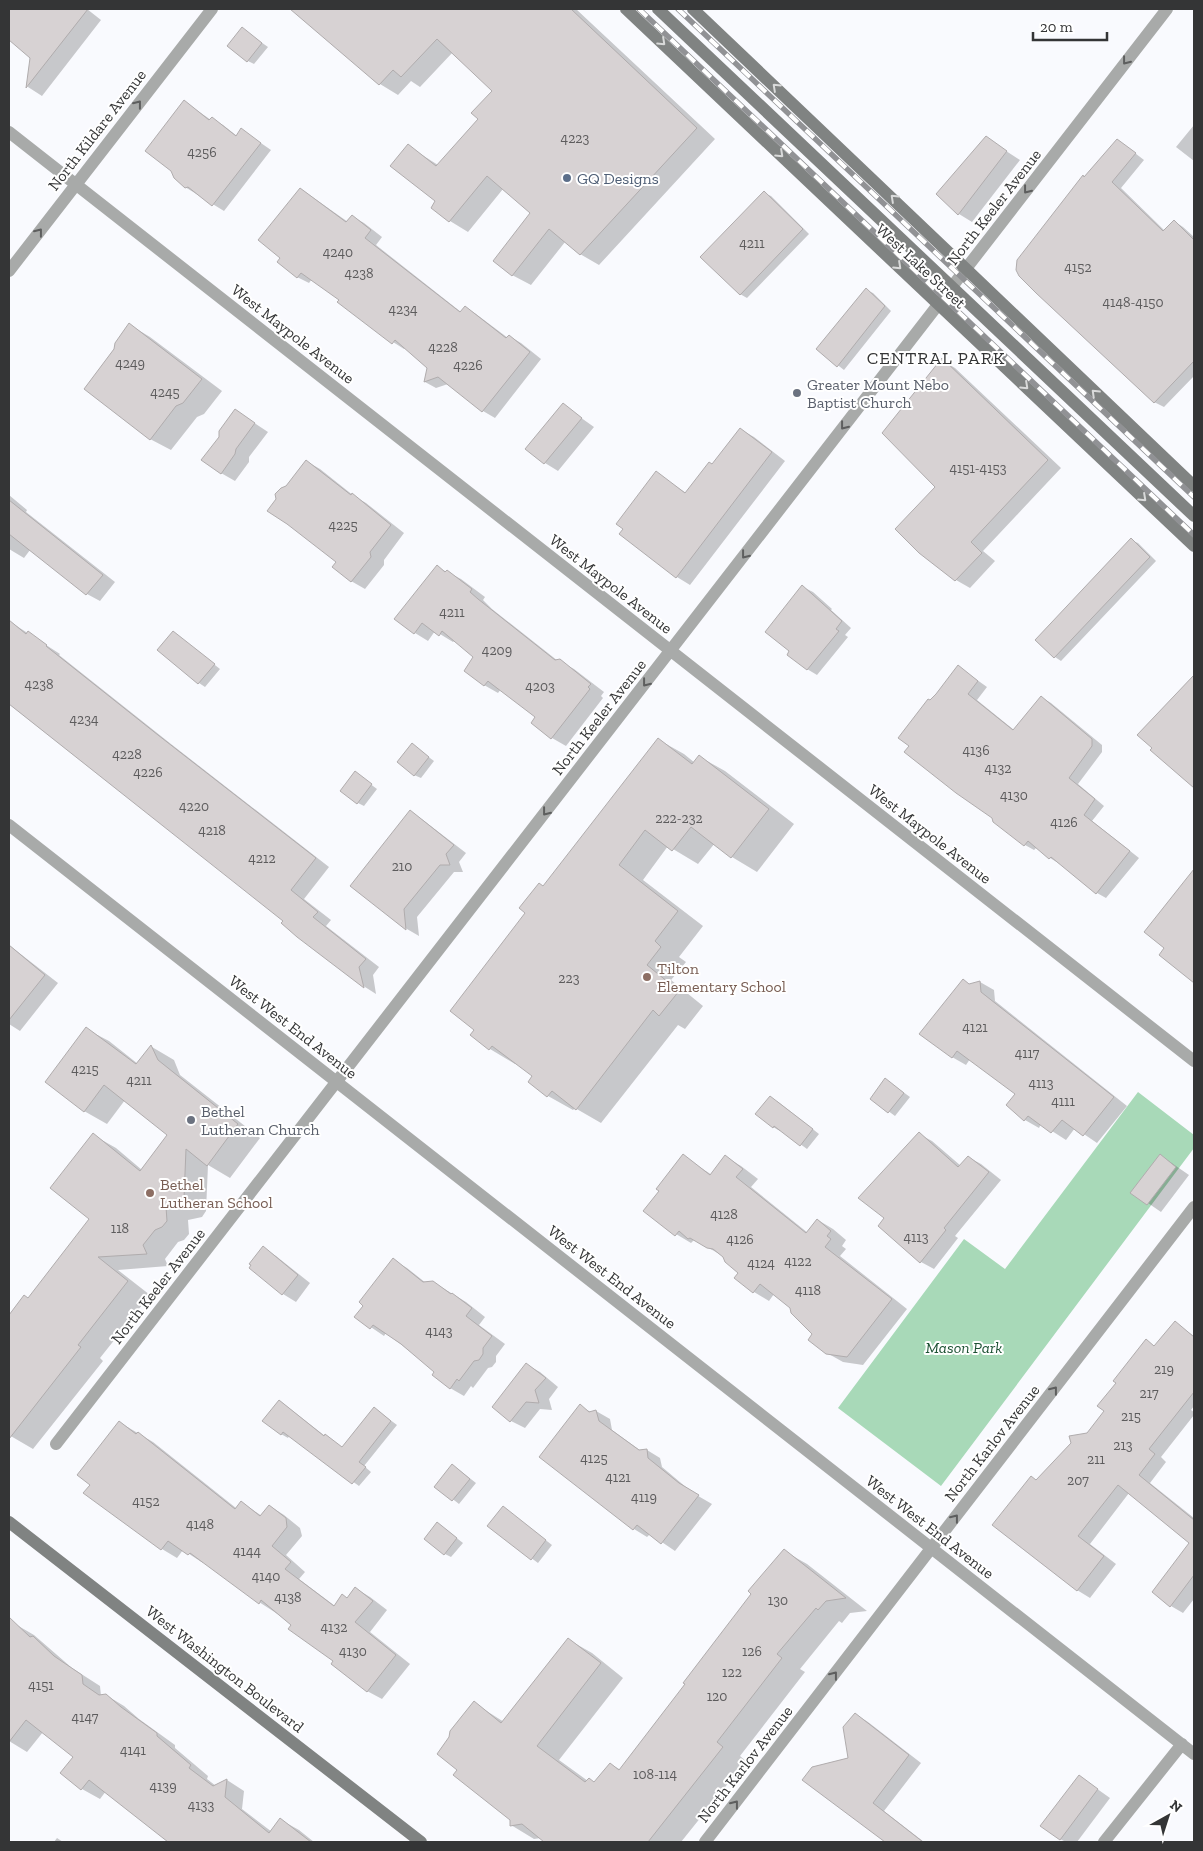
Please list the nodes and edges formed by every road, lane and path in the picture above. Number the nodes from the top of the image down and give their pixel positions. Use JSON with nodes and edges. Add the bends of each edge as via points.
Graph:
{"nodes":[{"id":1,"x":212,"y":9,"type":"edge"},
{"id":2,"x":626,"y":9,"type":"edge"},
{"id":3,"x":658,"y":9,"type":"edge"},
{"id":4,"x":693,"y":9,"type":"edge"},
{"id":5,"x":1167,"y":9,"type":"edge"},
{"id":6,"x":9,"y":132,"type":"edge"},
{"id":7,"x":76,"y":184,"type":"junction"},
{"id":8,"x":967,"y":268,"type":"junction"},
{"id":9,"x":9,"y":271,"type":"edge"},
{"id":10,"x":952,"y":287,"type":"junction"},
{"id":11,"x":938,"y":305,"type":"junction"},
{"id":12,"x":1194,"y":486,"type":"edge"},
{"id":13,"x":1194,"y":516,"type":"edge"},
{"id":14,"x":1194,"y":546,"type":"edge"},
{"id":15,"x":671,"y":651,"type":"junction"},
{"id":16,"x":9,"y":825,"type":"edge"},
{"id":17,"x":1194,"y":1061,"type":"edge"},
{"id":18,"x":337,"y":1083,"type":"junction"},
{"id":19,"x":1194,"y":1207,"type":"edge"},
{"id":20,"x":56,"y":1444,"type":"dead end"},
{"id":21,"x":9,"y":1522,"type":"edge"},
{"id":22,"x":931,"y":1548,"type":"junction"},
{"id":23,"x":1182,"y":1744,"type":"junction"},
{"id":24,"x":1194,"y":1754,"type":"edge"},
{"id":25,"x":421,"y":1842,"type":"edge"},
{"id":26,"x":705,"y":1842,"type":"edge"},
{"id":27,"x":1104,"y":1842,"type":"edge"}],
"edges":[{"from":7,"to":1,"type":"street","name":"North Kildare Avenue","one_way":true},
{"from":2,"to":11,"type":"main road","name":"West Lake Street","one_way":true},
{"from":3,"to":10,"type":"main road","name":"West Lake Street"},
{"from":8,"to":4,"type":"main road","name":"West Lake Street","one_way":true},
{"from":5,"to":8,"type":"street","name":"North Keeler Avenue","one_way":true},
{"from":6,"to":7,"type":"street","name":"West Maypole Avenue"},
{"from":9,"to":7,"type":"street","name":"North Kildare Avenue","one_way":true},
{"from":7,"to":15,"type":"street","name":"West Maypole Avenue"},
{"from":8,"to":10,"type":"street","name":"North Keeler Avenue"},
{"from":12,"to":8,"type":"main road","name":"West Lake Street","one_way":true},
{"from":10,"to":11,"type":"street","name":"North Keeler Avenue"},
{"from":10,"to":13,"type":"main road","name":"West Lake Street"},
{"from":11,"to":14,"type":"main road","name":"West Lake Street","one_way":true},
{"from":11,"to":15,"type":"street","name":"North Keeler Avenue","one_way":true},
{"from":15,"to":17,"type":"street","name":"West Maypole Avenue"},
{"from":15,"to":18,"type":"street","name":"North Keeler Avenue","one_way":true},
{"from":16,"to":18,"type":"street","name":"West West End Avenue"},
{"from":18,"to":20,"type":"street","name":"North Keeler Avenue"},
{"from":18,"to":22,"type":"street","name":"West West End Avenue"},
{"from":22,"to":19,"type":"street","name":"North Karlov Avenue","one_way":true},
{"from":21,"to":25,"type":"main road","name":"West Washington Boulevard"},
{"from":22,"to":23,"type":"street","name":"West West End Avenue"},
{"from":26,"to":22,"type":"street","name":"North Karlov Avenue","one_way":true},
{"from":23,"to":24,"type":"street","name":"West West End Avenue"},
{"from":23,"to":27,"type":"street"}]}
